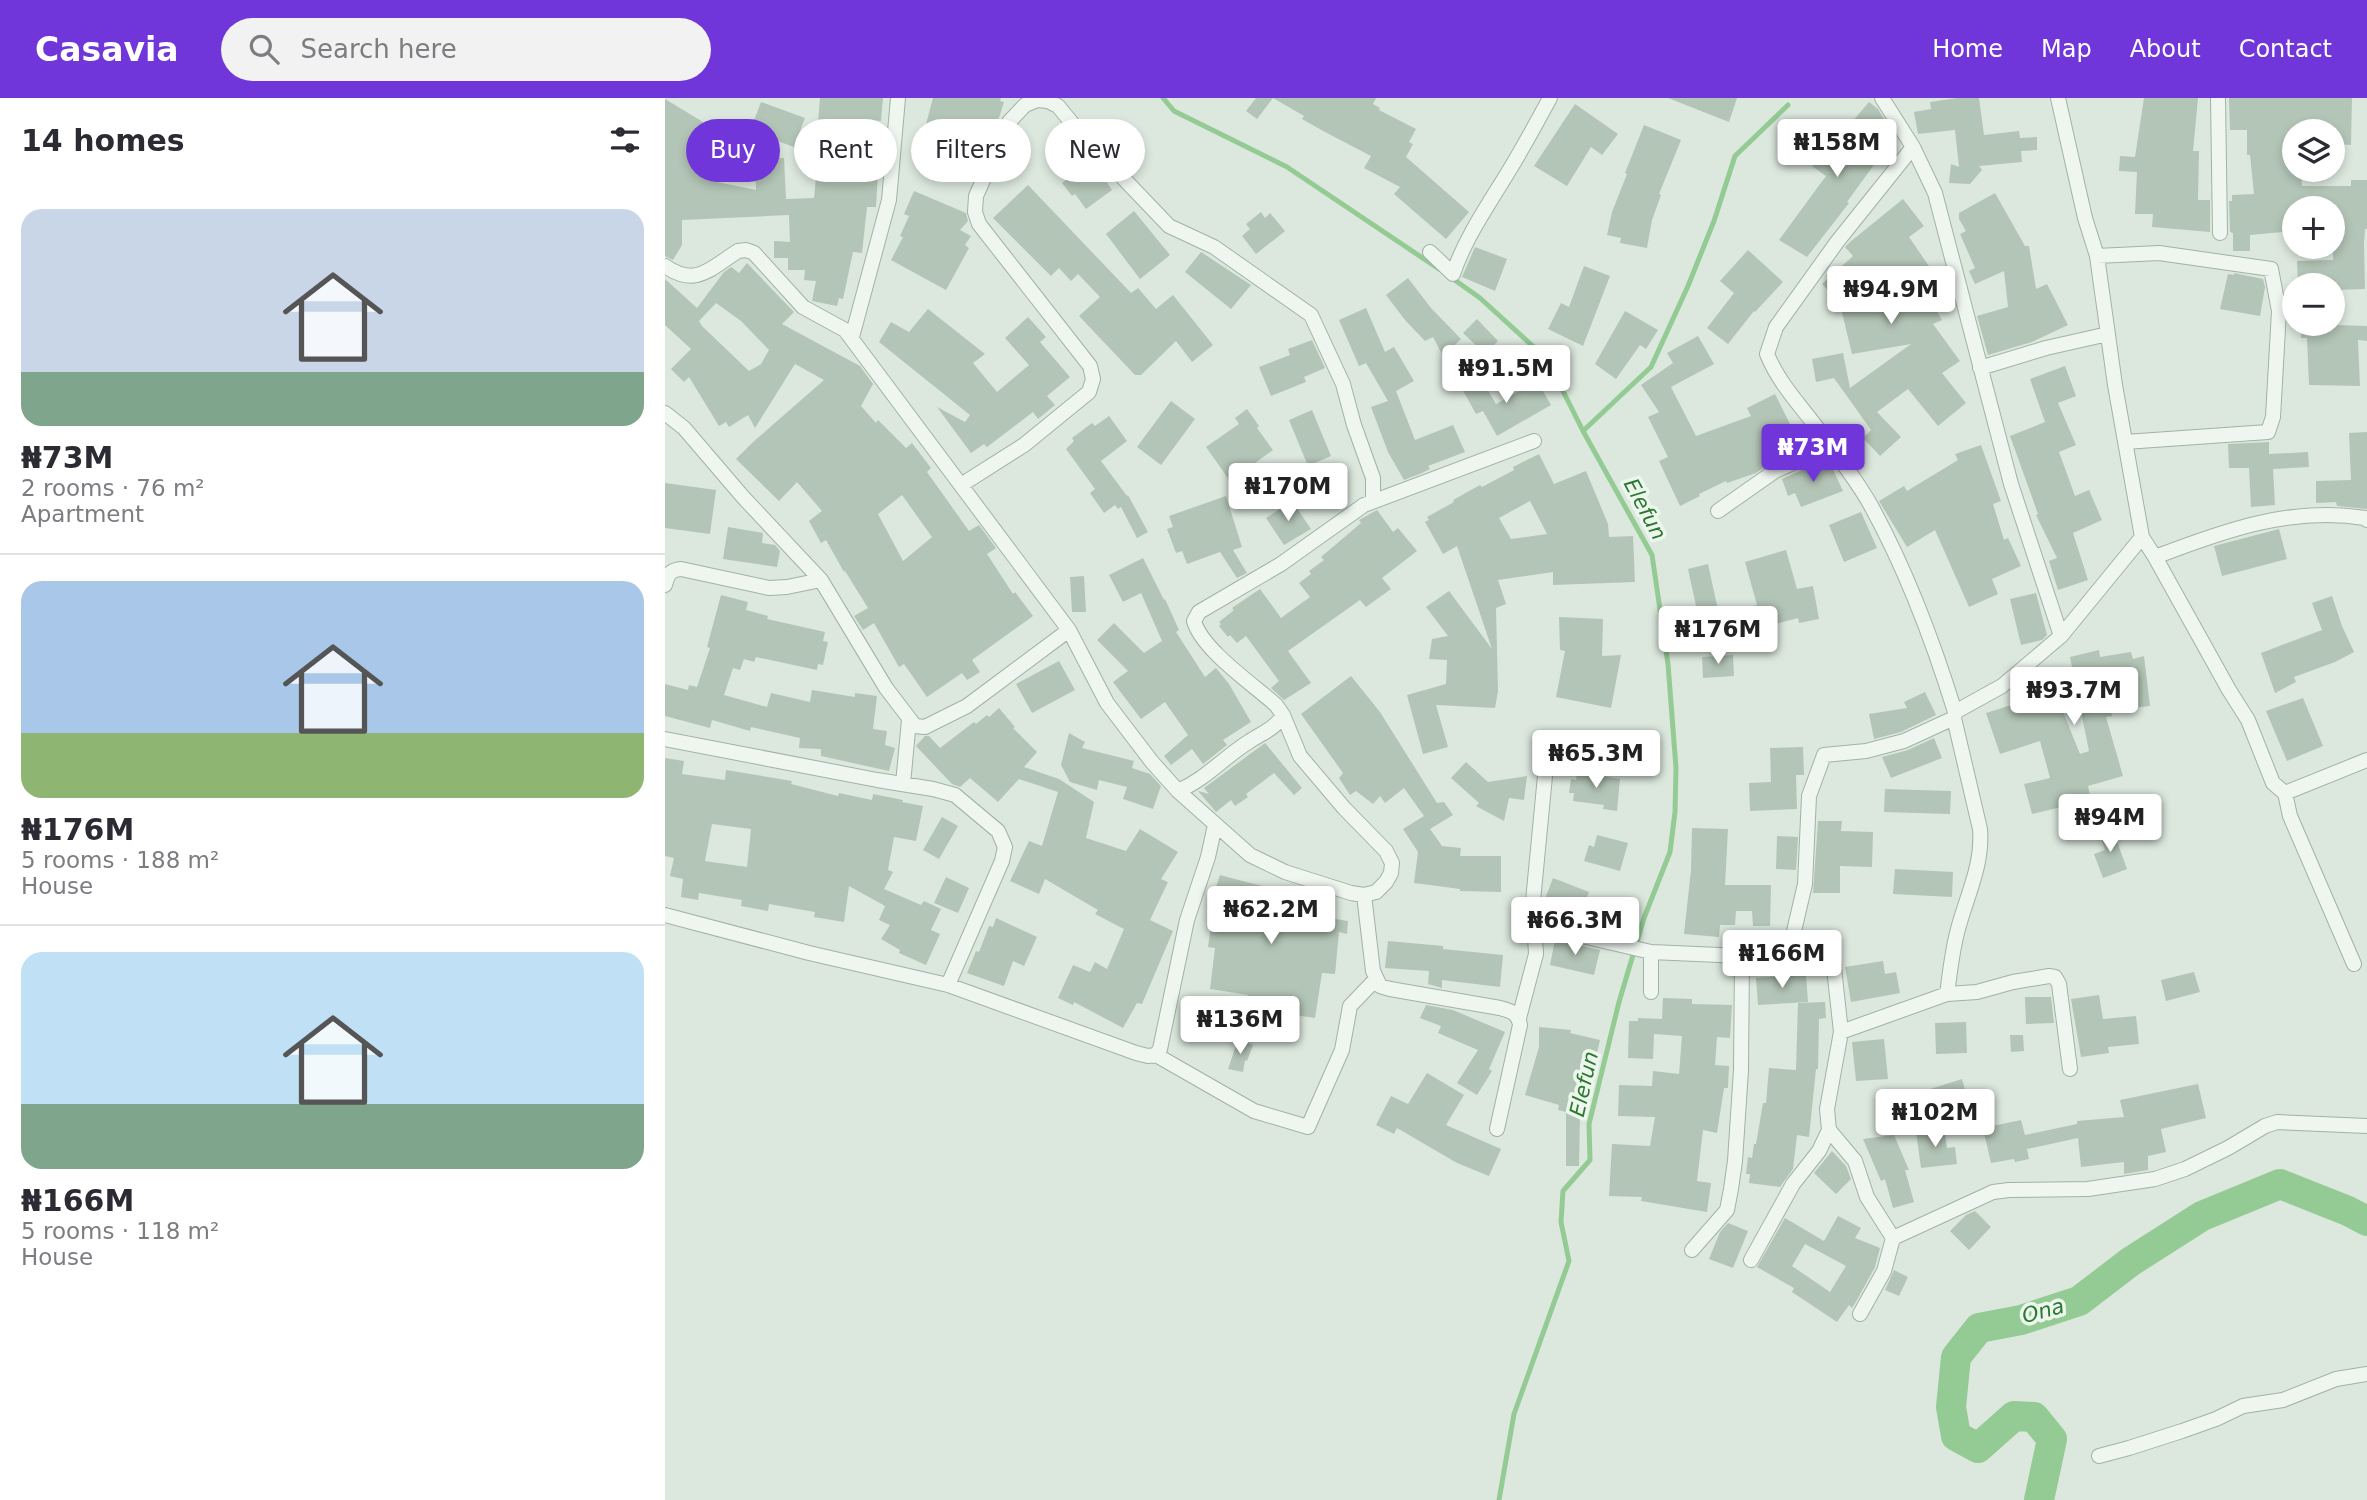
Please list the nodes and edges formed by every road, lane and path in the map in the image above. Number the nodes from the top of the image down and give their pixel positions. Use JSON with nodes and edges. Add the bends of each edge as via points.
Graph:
{"nodes":[{"id":1,"x":898,"y":98,"type":"edge"},
{"id":2,"x":1550,"y":98,"type":"edge"},
{"id":3,"x":1882,"y":98,"type":"edge"},
{"id":4,"x":2058,"y":98,"type":"edge"},
{"id":5,"x":2218,"y":98,"type":"edge"},
{"id":6,"x":1913,"y":146,"type":"junction"},
{"id":7,"x":2220,"y":233,"type":"dead end"},
{"id":8,"x":1430,"y":252,"type":"dead end"},
{"id":9,"x":2097,"y":256,"type":"junction"},
{"id":10,"x":665,"y":266,"type":"edge"},
{"id":11,"x":2108,"y":334,"type":"junction"},
{"id":12,"x":852,"y":337,"type":"junction"},
{"id":13,"x":1980,"y":368,"type":"junction"},
{"id":14,"x":665,"y":413,"type":"edge"},
{"id":15,"x":1534,"y":441,"type":"dead end"},
{"id":16,"x":2125,"y":442,"type":"junction"},
{"id":17,"x":1829,"y":447,"type":"junction"},
{"id":18,"x":961,"y":485,"type":"junction"},
{"id":19,"x":1373,"y":501,"type":"junction"},
{"id":20,"x":1718,"y":512,"type":"dead end"},
{"id":21,"x":2367,"y":520,"type":"edge"},
{"id":22,"x":2141,"y":537,"type":"junction"},
{"id":23,"x":2155,"y":557,"type":"junction"},
{"id":24,"x":821,"y":580,"type":"junction"},
{"id":25,"x":665,"y":584,"type":"edge"},
{"id":26,"x":1069,"y":630,"type":"junction"},
{"id":27,"x":2061,"y":636,"type":"junction"},
{"id":28,"x":1948,"y":691,"type":"junction"},
{"id":29,"x":1974,"y":702,"type":"junction"},
{"id":30,"x":1283,"y":715,"type":"junction"},
{"id":31,"x":1954,"y":715,"type":"junction"},
{"id":32,"x":909,"y":720,"type":"junction"},
{"id":33,"x":665,"y":739,"type":"edge"},
{"id":34,"x":2367,"y":760,"type":"edge"},
{"id":35,"x":1545,"y":776,"type":"dead end"},
{"id":36,"x":903,"y":784,"type":"junction"},
{"id":37,"x":1178,"y":791,"type":"junction"},
{"id":38,"x":2285,"y":793,"type":"junction"},
{"id":39,"x":1215,"y":825,"type":"junction"},
{"id":40,"x":1364,"y":895,"type":"junction"},
{"id":41,"x":665,"y":915,"type":"edge"},
{"id":42,"x":1535,"y":925,"type":"junction"},
{"id":43,"x":1791,"y":944,"type":"junction"},
{"id":44,"x":1640,"y":950,"type":"junction"},
{"id":45,"x":1742,"y":956,"type":"junction"},
{"id":46,"x":2354,"y":964,"type":"dead end"},
{"id":47,"x":1376,"y":979,"type":"junction"},
{"id":48,"x":948,"y":985,"type":"junction"},
{"id":49,"x":1651,"y":992,"type":"dead end"},
{"id":50,"x":1947,"y":994,"type":"junction"},
{"id":51,"x":1518,"y":1018,"type":"junction"},
{"id":52,"x":1841,"y":1032,"type":"junction"},
{"id":53,"x":1156,"y":1055,"type":"junction"},
{"id":54,"x":2070,"y":1069,"type":"dead end"},
{"id":55,"x":2367,"y":1126,"type":"edge"},
{"id":56,"x":1497,"y":1129,"type":"dead end"},
{"id":57,"x":1829,"y":1130,"type":"junction"},
{"id":58,"x":1893,"y":1238,"type":"junction"},
{"id":59,"x":1692,"y":1250,"type":"dead end"},
{"id":60,"x":1751,"y":1260,"type":"dead end"},
{"id":61,"x":1860,"y":1314,"type":"dead end"},
{"id":62,"x":2367,"y":1374,"type":"edge"},
{"id":63,"x":2099,"y":1456,"type":"dead end"}],
"edges":[{"from":1,"to":12,"type":"street","via":[[889,200]]},
{"from":2,"to":8,"type":"street","via":[[1478,221],[1453,274]]},
{"from":3,"to":6,"type":"street"},
{"from":4,"to":9,"type":"street"},
{"from":5,"to":7,"type":"street"},
{"from":6,"to":13,"type":"street","via":[[1935,193]]},
{"from":6,"to":17,"type":"street","via":[[1837,242],[1776,327],[1769,344],[1767,354],[1773,369]]},
{"from":9,"to":11,"type":"street"},
{"from":9,"to":16,"type":"street","via":[[2159,253],[2271,270],[2279,311],[2273,416],[2268,432]]},
{"from":10,"to":12,"type":"street","via":[[675,273],[697,276],[739,251],[754,253],[803,307]]},
{"from":11,"to":13,"type":"street"},
{"from":11,"to":16,"type":"street"},
{"from":12,"to":18,"type":"street"},
{"from":13,"to":27,"type":"street","via":[[2011,484]]},
{"from":14,"to":24,"type":"street","via":[[684,428]]},
{"from":15,"to":19,"type":"street"},
{"from":16,"to":22,"type":"street"},
{"from":17,"to":20,"type":"street","via":[[1775,471]]},
{"from":17,"to":28,"type":"street","via":[[1870,504],[1885,534],[1915,598]]},
{"from":18,"to":19,"type":"street","via":[[1024,445],[1089,392],[1093,379],[1090,366],[979,224],[975,212],[976,197],[1009,121],[1037,100],[1058,106],[1169,226],[1214,247],[1311,315],[1343,384],[1373,478]]},
{"from":18,"to":26,"type":"street"},
{"from":19,"to":30,"type":"street","via":[[1281,564],[1199,612],[1194,621],[1218,655]]},
{"from":21,"to":23,"type":"street","via":[[2341,514],[2262,521]]},
{"from":22,"to":23,"type":"street"},
{"from":22,"to":27,"type":"street"},
{"from":23,"to":38,"type":"street","via":[[2248,720],[2273,783]]},
{"from":24,"to":25,"type":"street","via":[[769,588],[681,569],[668,575]]},
{"from":24,"to":32,"type":"street"},
{"from":26,"to":32,"type":"street","via":[[967,706],[925,727]]},
{"from":26,"to":37,"type":"street","via":[[1107,703]]},
{"from":27,"to":29,"type":"street","via":[[2002,686]]},
{"from":28,"to":29,"type":"street"},
{"from":28,"to":31,"type":"street"},
{"from":29,"to":31,"type":"street"},
{"from":30,"to":37,"type":"street","via":[[1266,733]]},
{"from":30,"to":40,"type":"street","via":[[1300,757],[1392,863],[1386,883]]},
{"from":31,"to":43,"type":"street","via":[[1904,741],[1823,755],[1809,796],[1805,884]]},
{"from":31,"to":50,"type":"street","via":[[1981,845],[1952,952]]},
{"from":32,"to":36,"type":"street"},
{"from":33,"to":36,"type":"street"},
{"from":34,"to":38,"type":"street"},
{"from":35,"to":42,"type":"street"},
{"from":36,"to":48,"type":"street","via":[[955,795],[998,831],[1005,847]]},
{"from":37,"to":39,"type":"street"},
{"from":38,"to":46,"type":"street","via":[[2290,816]]},
{"from":39,"to":40,"type":"street","via":[[1249,855],[1285,873]]},
{"from":39,"to":53,"type":"street","via":[[1187,920]]},
{"from":40,"to":47,"type":"street"},
{"from":41,"to":48,"type":"street"},
{"from":42,"to":44,"type":"street"},
{"from":42,"to":51,"type":"street","via":[[1536,954]]},
{"from":43,"to":45,"type":"street"},
{"from":43,"to":52,"type":"street","via":[[1832,950]]},
{"from":44,"to":45,"type":"street"},
{"from":44,"to":49,"type":"street"},
{"from":45,"to":59,"type":"street","via":[[1741,1070],[1731,1189],[1727,1210]]},
{"from":47,"to":51,"type":"street","via":[[1390,989],[1500,1008]]},
{"from":47,"to":53,"type":"street","via":[[1350,1006],[1342,1049],[1308,1127],[1254,1111]]},
{"from":48,"to":53,"type":"street","via":[[1136,1053]]},
{"from":50,"to":52,"type":"street"},
{"from":50,"to":54,"type":"street","via":[[2055,977]]},
{"from":51,"to":56,"type":"street"},
{"from":52,"to":57,"type":"street","via":[[1827,1109]]},
{"from":55,"to":58,"type":"street","via":[[2277,1122],[2185,1169],[2155,1179],[2088,1189],[1993,1192]]},
{"from":57,"to":58,"type":"street","via":[[1855,1161],[1867,1197]]},
{"from":57,"to":60,"type":"street"},
{"from":58,"to":61,"type":"street","via":[[1884,1271]]},
{"from":62,"to":63,"type":"street","via":[[2243,1406],[2194,1427]]}]}
